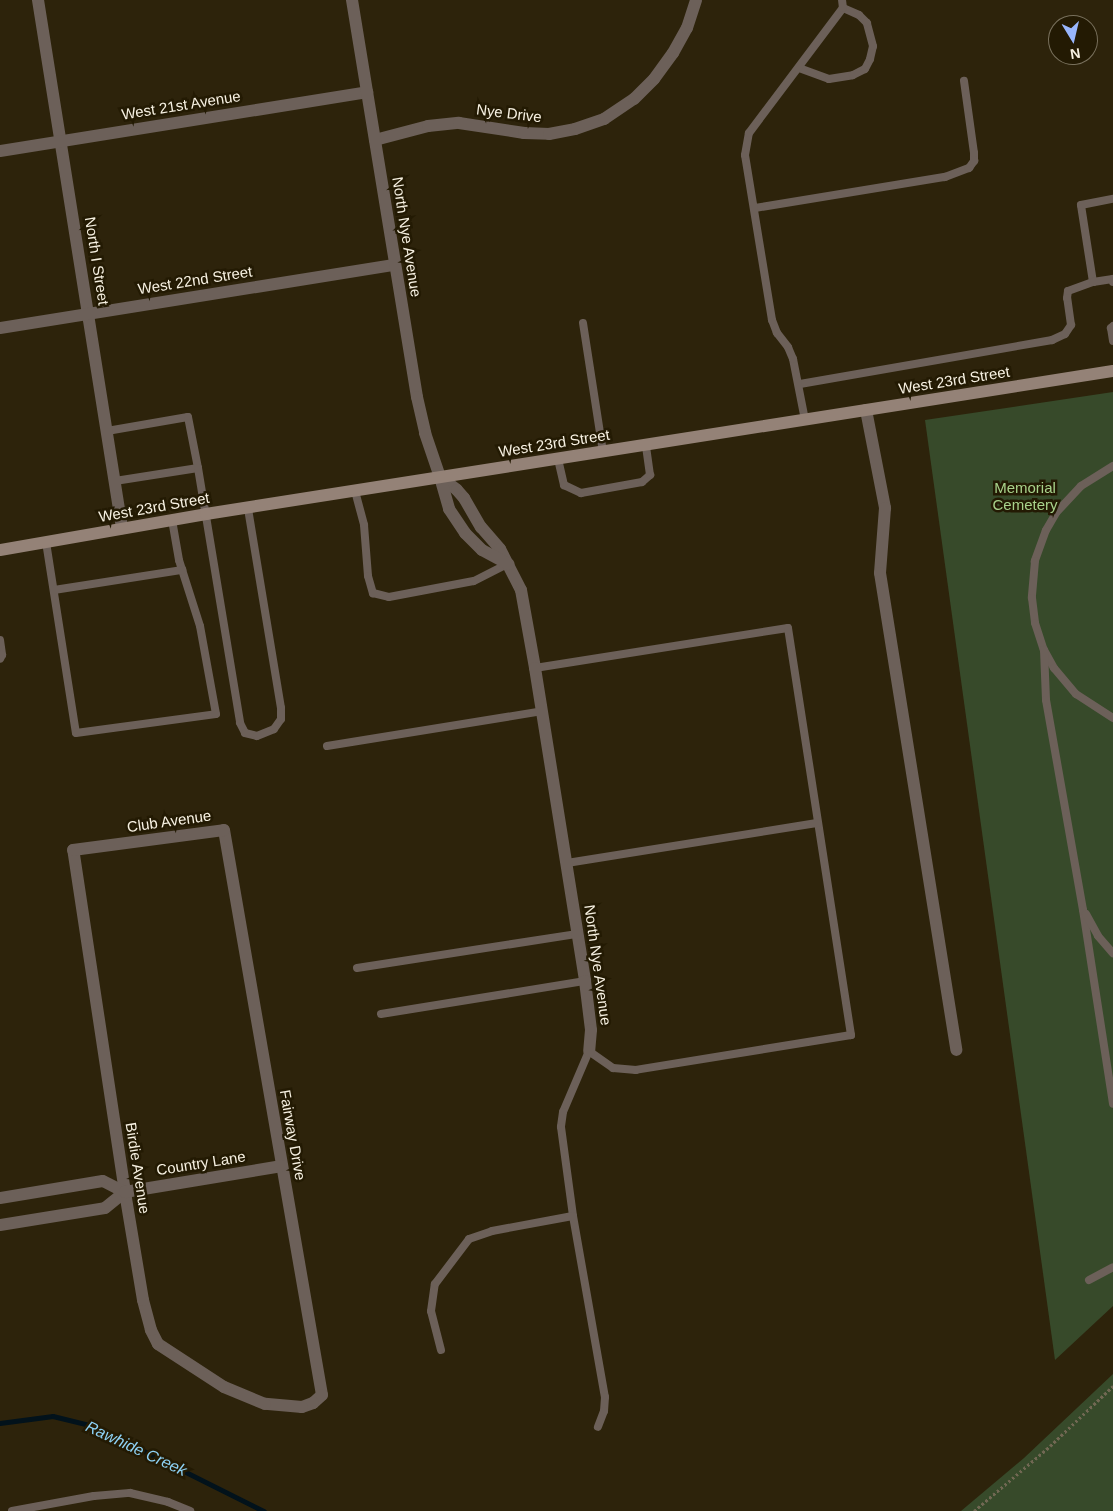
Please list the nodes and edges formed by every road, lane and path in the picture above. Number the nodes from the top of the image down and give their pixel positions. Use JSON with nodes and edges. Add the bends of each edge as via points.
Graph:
{"nodes":[{"id":1,"x":38,"y":0,"type":"edge"},
{"id":2,"x":352,"y":0,"type":"edge"},
{"id":3,"x":696,"y":0,"type":"edge"},
{"id":4,"x":842,"y":4,"type":"edge"},
{"id":5,"x":799,"y":68,"type":"junction"},
{"id":6,"x":964,"y":81,"type":"dead end"},
{"id":7,"x":367,"y":92,"type":"junction"},
{"id":8,"x":60,"y":140,"type":"junction"},
{"id":9,"x":375,"y":140,"type":"junction"},
{"id":10,"x":0,"y":151,"type":"edge"},
{"id":11,"x":1113,"y":199,"type":"edge"},
{"id":12,"x":755,"y":208,"type":"junction"},
{"id":13,"x":394,"y":265,"type":"junction"},
{"id":14,"x":1093,"y":282,"type":"junction"},
{"id":15,"x":1113,"y":282,"type":"edge"},
{"id":16,"x":89,"y":314,"type":"junction"},
{"id":17,"x":583,"y":322,"type":"dead end"},
{"id":18,"x":1113,"y":326,"type":"edge"},
{"id":19,"x":0,"y":328,"type":"edge"},
{"id":20,"x":1113,"y":341,"type":"edge"},
{"id":21,"x":1113,"y":371,"type":"edge"},
{"id":22,"x":800,"y":384,"type":"junction"},
{"id":23,"x":866,"y":410,"type":"junction"},
{"id":24,"x":805,"y":420,"type":"junction"},
{"id":25,"x":107,"y":431,"type":"junction"},
{"id":26,"x":646,"y":445,"type":"junction"},
{"id":27,"x":603,"y":452,"type":"junction"},
{"id":28,"x":558,"y":459,"type":"junction"},
{"id":29,"x":1113,"y":466,"type":"edge"},
{"id":30,"x":198,"y":468,"type":"junction"},
{"id":31,"x":440,"y":477,"type":"junction"},
{"id":32,"x":115,"y":482,"type":"junction"},
{"id":33,"x":355,"y":491,"type":"junction"},
{"id":34,"x":248,"y":508,"type":"junction"},
{"id":35,"x":206,"y":514,"type":"junction"},
{"id":36,"x":172,"y":520,"type":"junction"},
{"id":37,"x":122,"y":528,"type":"junction"},
{"id":38,"x":46,"y":542,"type":"junction"},
{"id":39,"x":0,"y":550,"type":"edge"},
{"id":40,"x":508,"y":564,"type":"junction"},
{"id":41,"x":182,"y":570,"type":"junction"},
{"id":42,"x":54,"y":590,"type":"junction"},
{"id":43,"x":0,"y":640,"type":"edge"},
{"id":44,"x":1044,"y":650,"type":"junction"},
{"id":45,"x":0,"y":659,"type":"edge"},
{"id":46,"x":535,"y":668,"type":"junction"},
{"id":47,"x":542,"y":711,"type":"junction"},
{"id":48,"x":1113,"y":718,"type":"edge"},
{"id":49,"x":327,"y":746,"type":"dead end"},
{"id":50,"x":818,"y":823,"type":"junction"},
{"id":51,"x":104,"y":846,"type":"joint"},
{"id":52,"x":567,"y":863,"type":"junction"},
{"id":53,"x":232,"y":875,"type":"joint"},
{"id":54,"x":1083,"y":910,"type":"junction"},
{"id":55,"x":577,"y":934,"type":"junction"},
{"id":56,"x":1113,"y":953,"type":"edge"},
{"id":57,"x":356,"y":968,"type":"dead end"},
{"id":58,"x":585,"y":981,"type":"junction"},
{"id":59,"x":381,"y":1014,"type":"dead end"},
{"id":60,"x":956,"y":1050,"type":"dead end"},
{"id":61,"x":589,"y":1051,"type":"junction"},
{"id":62,"x":1113,"y":1104,"type":"edge"},
{"id":63,"x":282,"y":1166,"type":"junction"},
{"id":64,"x":125,"y":1192,"type":"junction"},
{"id":65,"x":0,"y":1198,"type":"edge"},
{"id":66,"x":573,"y":1216,"type":"junction"},
{"id":67,"x":0,"y":1225,"type":"edge"},
{"id":68,"x":1113,"y":1267,"type":"edge"},
{"id":69,"x":1089,"y":1280,"type":"dead end"},
{"id":70,"x":441,"y":1350,"type":"dead end"},
{"id":71,"x":1113,"y":1386,"type":"edge"},
{"id":72,"x":318,"y":1399,"type":"joint"},
{"id":73,"x":598,"y":1427,"type":"dead end"},
{"id":74,"x":12,"y":1511,"type":"edge"},
{"id":75,"x":190,"y":1511,"type":"edge"},
{"id":76,"x":974,"y":1511,"type":"edge"}],
"edges":[{"from":1,"to":8,"type":"street","name":"North I Street"},
{"from":2,"to":7,"type":"street","name":"North Nye Avenue"},
{"from":3,"to":9,"type":"street","name":"Nye Drive","via":[[687,28],[654,79],[634,99],[604,119],[549,134],[459,123],[428,126]]},
{"from":4,"to":5,"type":"lane"},
{"from":4,"to":5,"type":"lane","via":[[867,23],[872,46],[864,69],[853,75],[829,79]]},
{"from":5,"to":12,"type":"lane","via":[[749,133],[746,155]]},
{"from":6,"to":12,"type":"lane","via":[[974,152],[974,161],[969,168],[945,177]]},
{"from":7,"to":8,"type":"street","name":"West 21st Avenue"},
{"from":7,"to":9,"type":"street","name":"North Nye Avenue"},
{"from":8,"to":10,"type":"street","name":"West 21st Avenue"},
{"from":8,"to":16,"type":"street","name":"North I Street"},
{"from":9,"to":13,"type":"street","name":"North Nye Avenue"},
{"from":11,"to":14,"type":"lane","via":[[1080,205]]},
{"from":12,"to":22,"type":"lane","via":[[772,320],[788,347]]},
{"from":13,"to":16,"type":"street","name":"West 22nd Street"},
{"from":13,"to":31,"type":"street","name":"North Nye Avenue","via":[[421,418]]},
{"from":14,"to":15,"type":"lane","via":[[1113,279]]},
{"from":14,"to":22,"type":"lane","via":[[1068,290],[1066,298],[1071,325],[1065,334],[1052,340]]},
{"from":16,"to":19,"type":"street","name":"West 22nd Street"},
{"from":16,"to":25,"type":"street","name":"North I Street"},
{"from":17,"to":27,"type":"lane"},
{"from":18,"to":20,"type":"lane"},
{"from":21,"to":23,"type":"main road","name":"West 23rd Street"},
{"from":22,"to":24,"type":"lane"},
{"from":23,"to":24,"type":"main road","name":"West 23rd Street"},
{"from":23,"to":60,"type":"street","via":[[885,508],[880,573]]},
{"from":24,"to":26,"type":"main road","name":"West 23rd Street"},
{"from":25,"to":30,"type":"lane","via":[[188,417]]},
{"from":25,"to":32,"type":"street","name":"North I Street"},
{"from":26,"to":27,"type":"main road","name":"West 23rd Street"},
{"from":26,"to":28,"type":"lane","via":[[650,475],[642,482],[581,493],[564,485]]},
{"from":27,"to":28,"type":"main road","name":"West 23rd Street"},
{"from":28,"to":31,"type":"main road","name":"West 23rd Street"},
{"from":29,"to":44,"type":"lane","via":[[1095,475],[1067,499],[1040,545],[1032,580],[1032,598],[1035,623]]},
{"from":30,"to":32,"type":"lane"},
{"from":30,"to":35,"type":"lane"},
{"from":31,"to":33,"type":"main road","name":"West 23rd Street"},
{"from":31,"to":40,"type":"street","name":"North Nye Avenue","via":[[464,498]]},
{"from":31,"to":40,"type":"street","name":"North Nye Avenue","via":[[449,509],[465,532],[482,550]]},
{"from":32,"to":37,"type":"street","name":"North I Street"},
{"from":33,"to":34,"type":"main road","name":"West 23rd Street"},
{"from":33,"to":40,"type":"lane","via":[[364,525],[368,576],[374,593],[389,597],[474,581]]},
{"from":34,"to":35,"type":"main road","name":"West 23rd Street"},
{"from":34,"to":35,"type":"lane","via":[[281,708],[281,719],[274,729],[257,736],[245,733],[240,724]]},
{"from":35,"to":36,"type":"main road","name":"West 23rd Street"},
{"from":36,"to":37,"type":"main road","name":"West 23rd Street"},
{"from":36,"to":41,"type":"lane"},
{"from":37,"to":38,"type":"main road","name":"West 23rd Street"},
{"from":38,"to":39,"type":"main road","name":"West 23rd Street"},
{"from":38,"to":42,"type":"lane"},
{"from":40,"to":46,"type":"street","name":"North Nye Avenue","via":[[521,590]]},
{"from":41,"to":42,"type":"lane"},
{"from":41,"to":42,"type":"lane","via":[[200,626],[216,714],[76,732]]},
{"from":43,"to":45,"type":"lane"},
{"from":44,"to":48,"type":"lane","via":[[1076,694]]},
{"from":44,"to":54,"type":"lane","via":[[1046,700]]},
{"from":46,"to":47,"type":"street","name":"North Nye Avenue"},
{"from":46,"to":50,"type":"lane","via":[[788,628]]},
{"from":47,"to":49,"type":"lane"},
{"from":47,"to":52,"type":"street","name":"North Nye Avenue"},
{"from":50,"to":52,"type":"lane"},
{"from":50,"to":61,"type":"lane","via":[[851,1035],[636,1070],[613,1068]]},
{"from":51,"to":53,"type":"street","name":"Club Avenue","via":[[224,830]]},
{"from":51,"to":64,"type":"street","name":"Birdie Avenue","via":[[73,850]]},
{"from":52,"to":55,"type":"street","name":"North Nye Avenue"},
{"from":53,"to":63,"type":"street","name":"Fairway Drive"},
{"from":54,"to":56,"type":"lane","via":[[1098,936]]},
{"from":54,"to":62,"type":"lane"},
{"from":55,"to":57,"type":"lane"},
{"from":55,"to":58,"type":"street","name":"North Nye Avenue"},
{"from":58,"to":59,"type":"lane"},
{"from":58,"to":61,"type":"street","name":"North Nye Avenue","via":[[591,1030]]},
{"from":61,"to":66,"type":"lane","name":"North Nye Avenue","via":[[563,1112],[561,1127]]},
{"from":63,"to":64,"type":"street","name":"Country Lane"},
{"from":63,"to":72,"type":"street","name":"Fairway Drive","via":[[322,1396]]},
{"from":64,"to":65,"type":"street","via":[[103,1181]]},
{"from":64,"to":67,"type":"street","name":"Country Lane","via":[[105,1208]]},
{"from":64,"to":72,"type":"street","name":"Birdie Avenue","via":[[143,1300],[158,1344],[224,1387],[265,1404],[302,1407]]},
{"from":66,"to":70,"type":"lane","via":[[492,1231],[469,1239],[435,1284],[431,1311]]},
{"from":66,"to":73,"type":"lane","name":"North Nye Avenue","via":[[605,1396]]},
{"from":68,"to":69,"type":"lane"},
{"from":71,"to":76,"type":"path"},
{"from":74,"to":75,"type":"lane","via":[[130,1493]]}]}
